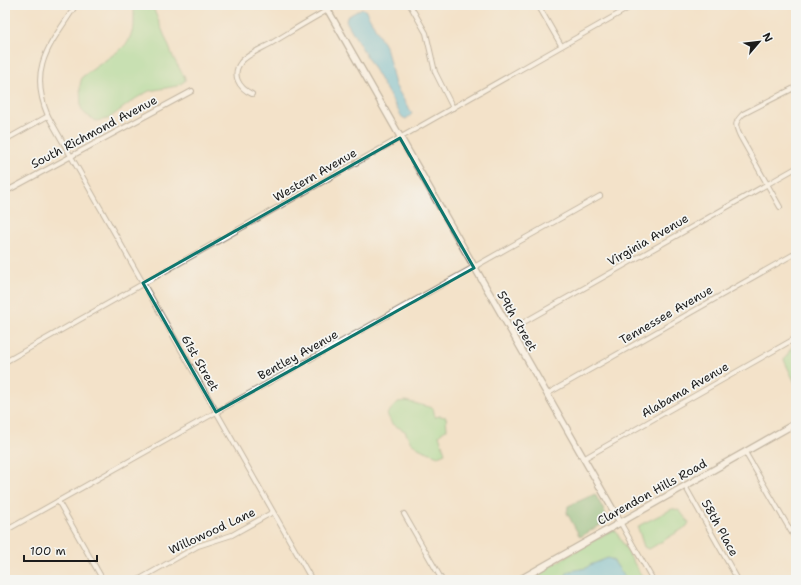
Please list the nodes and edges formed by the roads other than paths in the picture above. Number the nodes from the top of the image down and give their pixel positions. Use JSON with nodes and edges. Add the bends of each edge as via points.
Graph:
{"nodes":[{"id":1,"x":76,"y":5,"type":"edge"},
{"id":2,"x":337,"y":5,"type":"edge"},
{"id":3,"x":410,"y":5,"type":"edge"},
{"id":4,"x":538,"y":5,"type":"edge"},
{"id":5,"x":634,"y":5,"type":"edge"},
{"id":6,"x":326,"y":8,"type":"edge"},
{"id":7,"x":561,"y":45,"type":"junction"},
{"id":8,"x":796,"y":87,"type":"edge"},
{"id":9,"x":192,"y":91,"type":"dead end"},
{"id":10,"x":252,"y":94,"type":"dead end"},
{"id":11,"x":452,"y":108,"type":"junction"},
{"id":12,"x":48,"y":116,"type":"junction"},
{"id":13,"x":400,"y":138,"type":"junction"},
{"id":14,"x":5,"y":140,"type":"edge"},
{"id":15,"x":70,"y":156,"type":"junction"},
{"id":16,"x":796,"y":168,"type":"edge"},
{"id":17,"x":767,"y":184,"type":"junction"},
{"id":18,"x":5,"y":192,"type":"edge"},
{"id":19,"x":600,"y":196,"type":"dead end"},
{"id":20,"x":780,"y":207,"type":"dead end"},
{"id":21,"x":796,"y":253,"type":"edge"},
{"id":22,"x":474,"y":268,"type":"junction"},
{"id":23,"x":143,"y":283,"type":"junction"},
{"id":24,"x":510,"y":330,"type":"junction"},
{"id":25,"x":796,"y":338,"type":"edge"},
{"id":26,"x":5,"y":362,"type":"edge"},
{"id":27,"x":547,"y":394,"type":"junction"},
{"id":28,"x":216,"y":412,"type":"junction"},
{"id":29,"x":796,"y":423,"type":"edge"},
{"id":30,"x":746,"y":452,"type":"junction"},
{"id":31,"x":583,"y":459,"type":"junction"},
{"id":32,"x":685,"y":486,"type":"junction"},
{"id":33,"x":58,"y":501,"type":"junction"},
{"id":34,"x":273,"y":512,"type":"junction"},
{"id":35,"x":404,"y":514,"type":"dead end"},
{"id":36,"x":620,"y":522,"type":"junction"},
{"id":37,"x":5,"y":532,"type":"edge"},
{"id":38,"x":796,"y":540,"type":"edge"},
{"id":39,"x":103,"y":580,"type":"edge"},
{"id":40,"x":138,"y":580,"type":"edge"},
{"id":41,"x":312,"y":580,"type":"edge"},
{"id":42,"x":442,"y":580,"type":"edge"},
{"id":43,"x":519,"y":580,"type":"edge"},
{"id":44,"x":652,"y":580,"type":"edge"},
{"id":45,"x":738,"y":580,"type":"edge"}],
"edges":[{"from":1,"to":12,"type":"street","name":"61st Street","via":[[42,62],[39,89]]},
{"from":2,"to":6,"type":"street"},
{"from":3,"to":11,"type":"street","via":[[426,33],[435,72]]},
{"from":4,"to":7,"type":"street"},
{"from":5,"to":7,"type":"street","name":"Western Avenue"},
{"from":6,"to":10,"type":"street","via":[[241,63],[237,82]]},
{"from":6,"to":13,"type":"street","name":"59th Street"},
{"from":7,"to":11,"type":"street","name":"Western Avenue"},
{"from":8,"to":17,"type":"street","via":[[743,114],[736,121],[740,136]]},
{"from":9,"to":15,"type":"street","name":"South Richmond Avenue"},
{"from":11,"to":13,"type":"street","name":"Western Avenue"},
{"from":12,"to":14,"type":"street"},
{"from":12,"to":15,"type":"street","name":"61st Street"},
{"from":13,"to":22,"type":"street","name":"59th Street"},
{"from":13,"to":23,"type":"street","name":"Western Avenue"},
{"from":15,"to":18,"type":"street","name":"South Richmond Avenue"},
{"from":15,"to":23,"type":"street","name":"61st Street"},
{"from":16,"to":17,"type":"street","name":"Virginia Avenue"},
{"from":17,"to":20,"type":"street"},
{"from":17,"to":24,"type":"street","name":"Virginia Avenue"},
{"from":19,"to":22,"type":"street","name":"Bentley Avenue"},
{"from":21,"to":27,"type":"street","name":"Tennessee Avenue"},
{"from":22,"to":24,"type":"street","name":"59th Street"},
{"from":22,"to":28,"type":"street","name":"Bentley Avenue"},
{"from":23,"to":26,"type":"street","name":"Western Avenue"},
{"from":23,"to":28,"type":"street","name":"61st Street"},
{"from":24,"to":27,"type":"street","name":"59th Street"},
{"from":25,"to":31,"type":"street","name":"Alabama Avenue"},
{"from":27,"to":31,"type":"street","name":"59th Street"},
{"from":28,"to":33,"type":"street","name":"Bentley Avenue"},
{"from":28,"to":34,"type":"street","name":"61st Street"},
{"from":29,"to":30,"type":"street","name":"Clarendon Hills Road"},
{"from":30,"to":32,"type":"street","name":"Clarendon Hills Road"},
{"from":30,"to":38,"type":"street"},
{"from":31,"to":36,"type":"street","name":"59th Street"},
{"from":32,"to":36,"type":"street","name":"Clarendon Hills Road"},
{"from":32,"to":45,"type":"street","name":"58th Place"},
{"from":33,"to":37,"type":"street","name":"Bentley Avenue"},
{"from":33,"to":39,"type":"street"},
{"from":34,"to":40,"type":"street","name":"Willowood Lane","via":[[232,535],[198,546]]},
{"from":34,"to":41,"type":"street","name":"61st Street"},
{"from":35,"to":42,"type":"street"},
{"from":36,"to":43,"type":"street","name":"Clarendon Hills Road"},
{"from":36,"to":44,"type":"street","name":"59th Street"}]}
